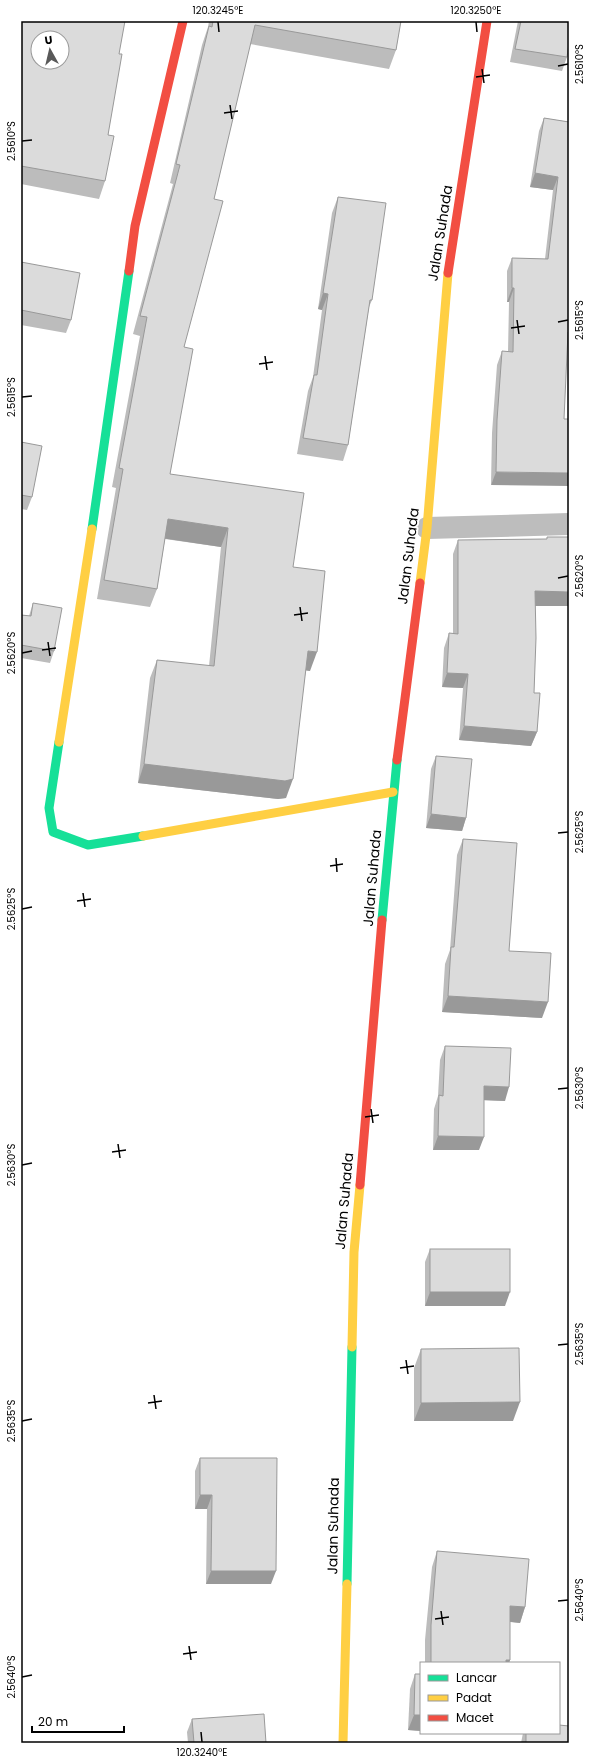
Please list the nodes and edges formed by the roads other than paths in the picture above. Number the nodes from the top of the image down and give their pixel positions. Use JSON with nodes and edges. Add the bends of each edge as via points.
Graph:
{"nodes":[{"id":1,"x":183,"y":21,"type":"edge"},
{"id":2,"x":487,"y":21,"type":"edge"},
{"id":3,"x":569,"y":524,"type":"edge"},
{"id":4,"x":427,"y":528,"type":"junction"},
{"id":5,"x":393,"y":792,"type":"junction"},
{"id":6,"x":343,"y":1743,"type":"edge"}],
"edges":[{"from":1,"to":5,"type":"street","via":[[135,226],[50,808],[53,832],[88,845]]},
{"from":2,"to":4,"type":"street","name":"Jalan Suhada","via":[[445,292]]},
{"from":3,"to":4,"type":"street"},
{"from":4,"to":5,"type":"street","name":"Jalan Suhada"},
{"from":5,"to":6,"type":"street","name":"Jalan Suhada","via":[[354,1252]]}]}
